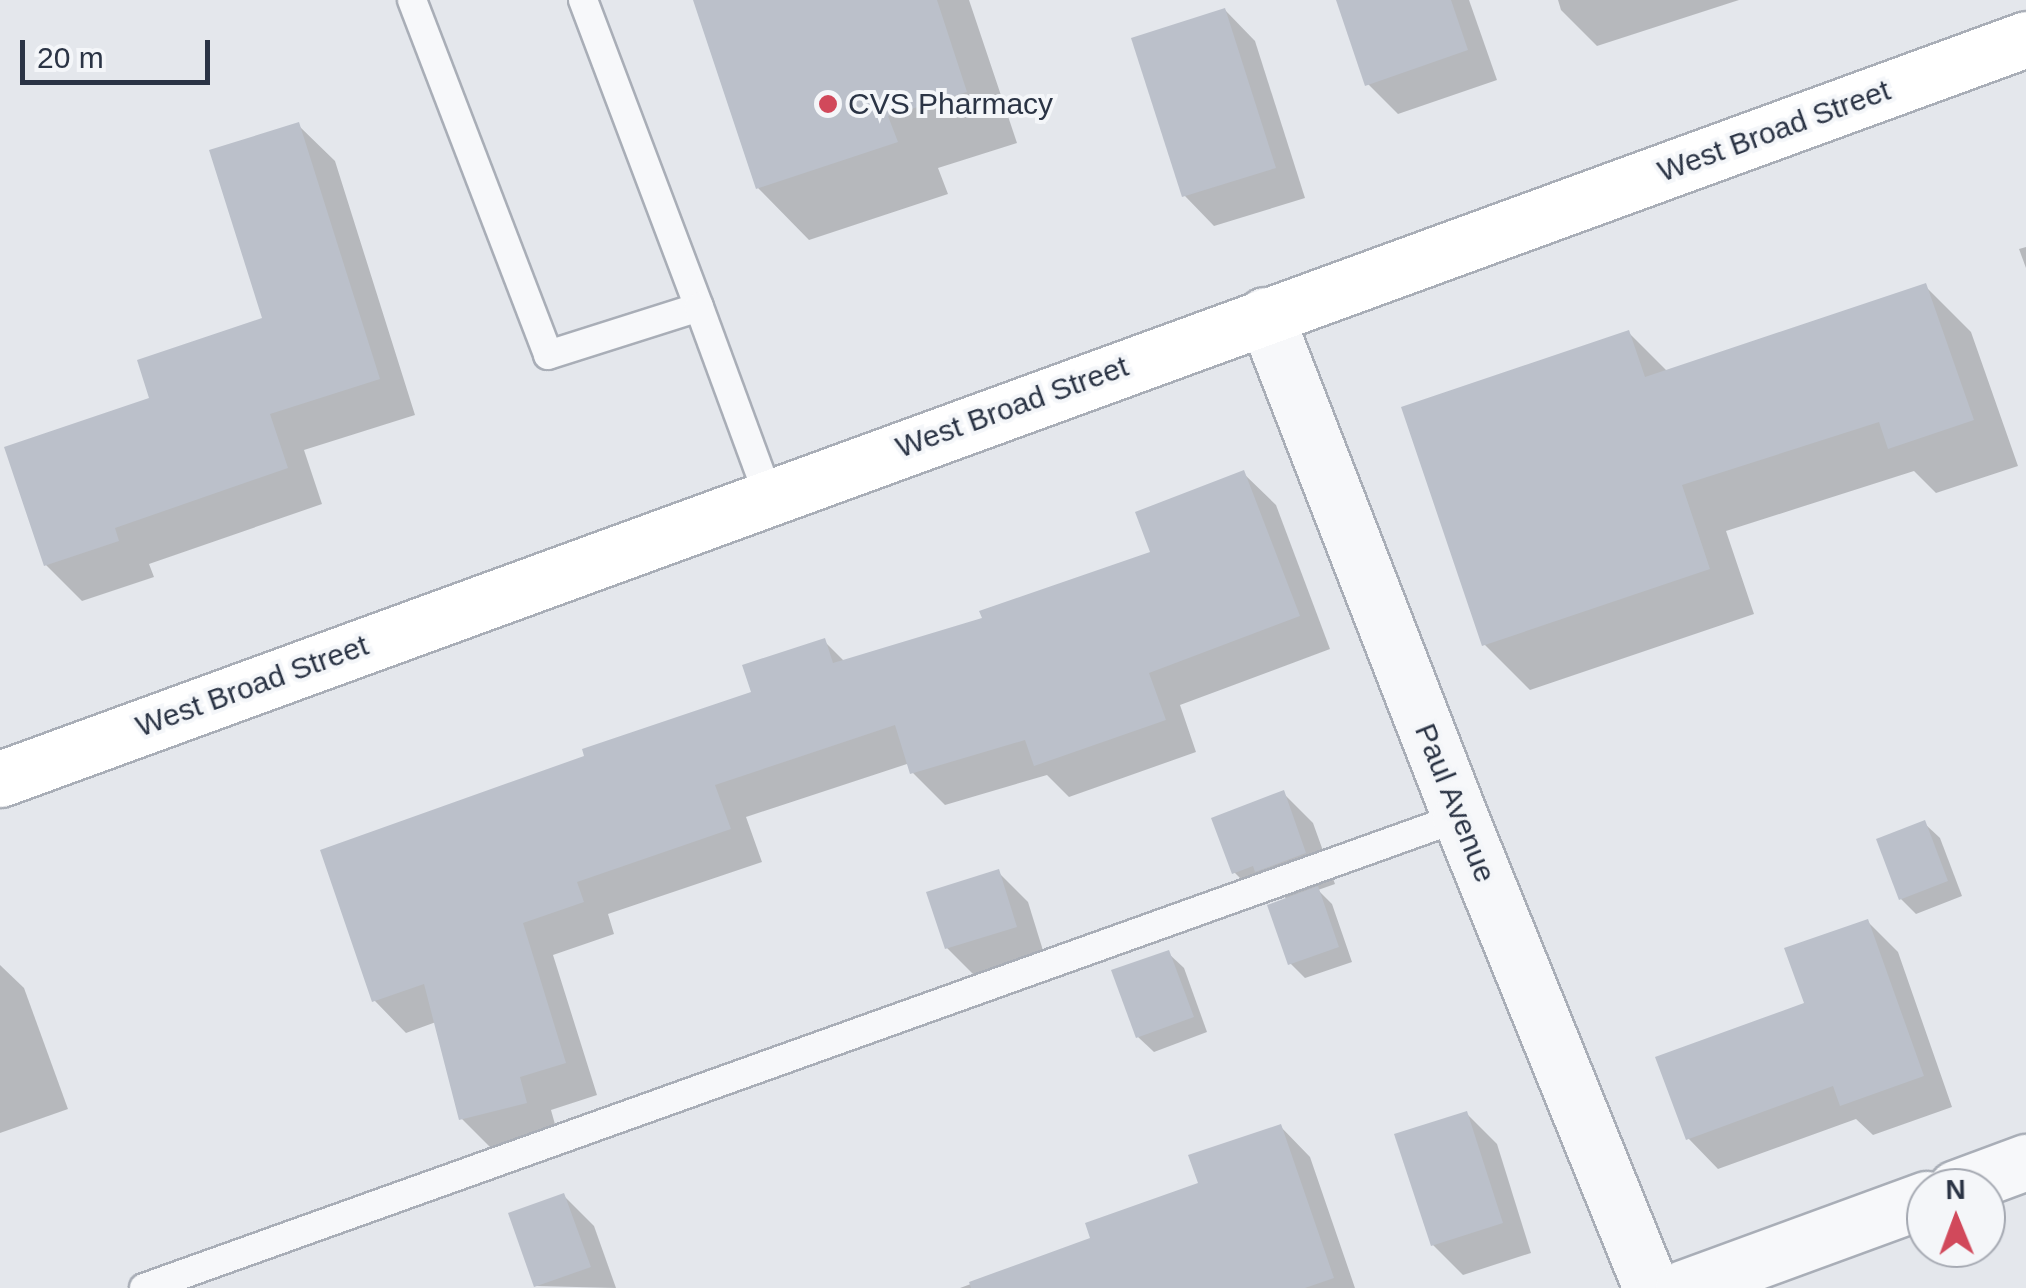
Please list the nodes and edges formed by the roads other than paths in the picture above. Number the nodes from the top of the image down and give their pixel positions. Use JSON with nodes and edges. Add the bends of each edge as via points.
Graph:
{"nodes":[{"id":1,"x":412,"y":0,"type":"edge"},
{"id":2,"x":583,"y":0,"type":"edge"},
{"id":3,"x":2026,"y":39,"type":"edge"},
{"id":4,"x":699,"y":307,"type":"junction"},
{"id":5,"x":1265,"y":315,"type":"junction"},
{"id":6,"x":768,"y":495,"type":"junction"},
{"id":7,"x":0,"y":779,"type":"edge"},
{"id":8,"x":1460,"y":816,"type":"junction"},
{"id":9,"x":1906,"y":1206,"type":"edge"},
{"id":10,"x":144,"y":1288,"type":"edge"},
{"id":11,"x":1651,"y":1288,"type":"edge"},
{"id":12,"x":1683,"y":1288,"type":"edge"}],
"edges":[{"from":1,"to":4,"type":"lane","via":[[548,355]]},
{"from":2,"to":4,"type":"lane"},
{"from":3,"to":5,"type":"main road","name":"West Broad Street"},
{"from":4,"to":6,"type":"lane"},
{"from":5,"to":6,"type":"main road","name":"West Broad Street"},
{"from":5,"to":8,"type":"street","name":"Paul Avenue"},
{"from":6,"to":7,"type":"main road","name":"West Broad Street"},
{"from":8,"to":10,"type":"lane"},
{"from":8,"to":11,"type":"street","name":"Paul Avenue"},
{"from":9,"to":12,"type":"street"}]}
